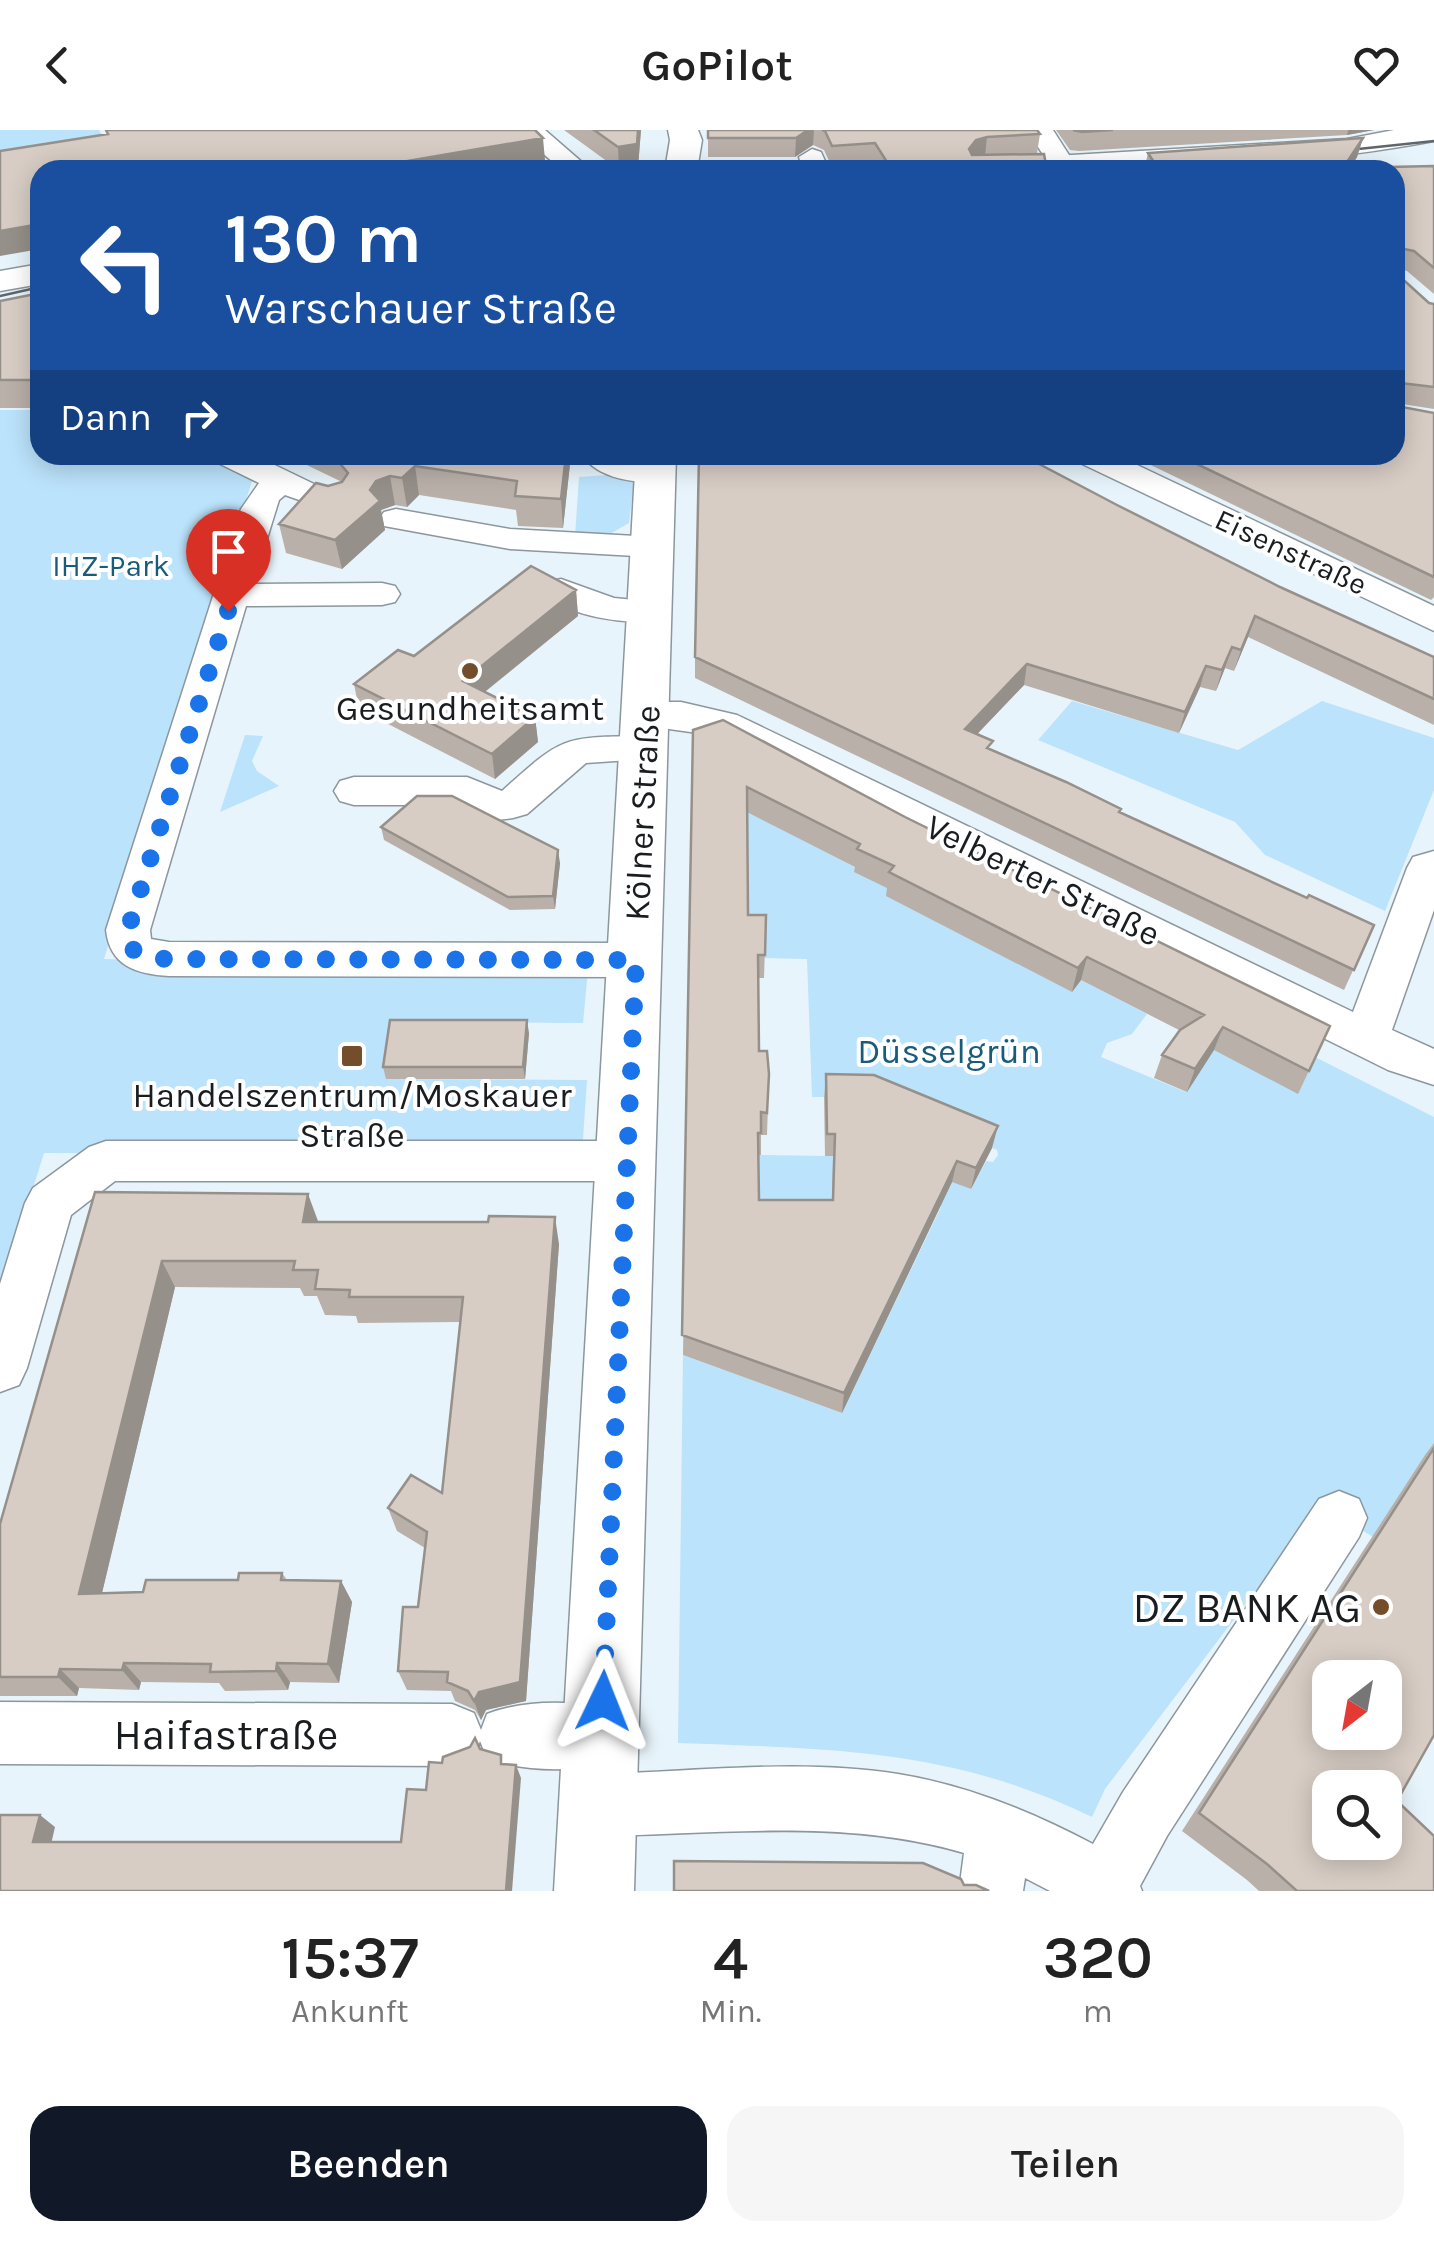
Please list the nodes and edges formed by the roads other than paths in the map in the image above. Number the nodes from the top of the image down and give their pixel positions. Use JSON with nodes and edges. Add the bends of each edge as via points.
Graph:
{"nodes":[{"id":1,"x":529,"y":130,"type":"edge"},
{"id":2,"x":662,"y":130,"type":"edge"},
{"id":3,"x":683,"y":130,"type":"edge"},
{"id":4,"x":1040,"y":130,"type":"edge"},
{"id":5,"x":1430,"y":139,"type":"edge"},
{"id":6,"x":566,"y":160,"type":"edge"},
{"id":7,"x":658,"y":160,"type":"edge"},
{"id":8,"x":684,"y":160,"type":"edge"},
{"id":9,"x":1059,"y":160,"type":"edge"},
{"id":10,"x":1126,"y":160,"type":"edge"},
{"id":11,"x":1369,"y":160,"type":"edge"},
{"id":12,"x":30,"y":267,"type":"edge"},
{"id":13,"x":0,"y":272,"type":"edge"},
{"id":14,"x":30,"y":276,"type":"edge"},
{"id":15,"x":0,"y":281,"type":"edge"},
{"id":16,"x":30,"y":304,"type":"edge"},
{"id":17,"x":0,"y":311,"type":"edge"},
{"id":18,"x":246,"y":465,"type":"edge"},
{"id":19,"x":655,"y":465,"type":"edge"},
{"id":20,"x":1109,"y":465,"type":"edge"},
{"id":21,"x":279,"y":483,"type":"junction"},
{"id":22,"x":1148,"y":485,"type":"junction"},
{"id":23,"x":332,"y":502,"type":"edge"},
{"id":24,"x":1110,"y":504,"type":"edge"},
{"id":25,"x":396,"y":519,"type":"edge"},
{"id":26,"x":654,"y":547,"type":"junction"},
{"id":27,"x":561,"y":590,"type":"edge"},
{"id":28,"x":382,"y":594,"type":"dead end"},
{"id":29,"x":232,"y":596,"type":"junction"},
{"id":30,"x":652,"y":612,"type":"junction"},
{"id":31,"x":1429,"y":637,"type":"edge"},
{"id":32,"x":646,"y":732,"type":"junction"},
{"id":33,"x":354,"y":791,"type":"dead end"},
{"id":34,"x":1434,"y":866,"type":"edge"},
{"id":35,"x":636,"y":960,"type":"junction"},
{"id":36,"x":1366,"y":1038,"type":"junction"},
{"id":37,"x":1434,"y":1067,"type":"edge"},
{"id":38,"x":627,"y":1161,"type":"junction"},
{"id":39,"x":0,"y":1368,"type":"edge"},
{"id":40,"x":1339,"y":1518,"type":"dead end"},
{"id":41,"x":0,"y":1734,"type":"edge"},
{"id":42,"x":600,"y":1770,"type":"junction"},
{"id":43,"x":994,"y":1863,"type":"edge"},
{"id":44,"x":1107,"y":1889,"type":"edge"},
{"id":45,"x":594,"y":1891,"type":"edge"}],
"edges":[{"from":1,"to":6,"type":"street"},
{"from":2,"to":7,"type":"main road"},
{"from":3,"to":8,"type":"main road"},
{"from":4,"to":9,"type":"street"},
{"from":5,"to":10,"type":"main road"},
{"from":5,"to":11,"type":"main road"},
{"from":12,"to":13,"type":"main road"},
{"from":14,"to":15,"type":"main road"},
{"from":16,"to":17,"type":"main road"},
{"from":18,"to":21,"type":"street"},
{"from":19,"to":26,"type":"main road","name":"Kölner Straße"},
{"from":20,"to":22,"type":"street","name":"Eisenstraße"},
{"from":21,"to":23,"type":"street"},
{"from":21,"to":29,"type":"street","via":[[258,509]]},
{"from":22,"to":24,"type":"street","via":[[1120,490]]},
{"from":22,"to":31,"type":"street","name":"Eisenstraße","via":[[1173,492]]},
{"from":25,"to":26,"type":"street","via":[[510,539]]},
{"from":26,"to":30,"type":"main road","name":"Kölner Straße"},
{"from":27,"to":30,"type":"street","via":[[610,608]]},
{"from":28,"to":29,"type":"street"},
{"from":29,"to":35,"type":"street","via":[[128,930],[130,948],[169,959]]},
{"from":30,"to":32,"type":"main road","name":"Kölner Straße"},
{"from":32,"to":33,"type":"street","name":"Velberter Straße","via":[[561,760],[513,804],[497,806],[467,790]]},
{"from":32,"to":35,"type":"main road","name":"Kölner Straße"},
{"from":32,"to":36,"type":"street","name":"Velberter Straße","via":[[712,719],[950,833],[1107,928]]},
{"from":34,"to":36,"type":"street","via":[[1414,898]]},
{"from":35,"to":38,"type":"main road","name":"Kölner Straße"},
{"from":36,"to":37,"type":"street","name":"Velberter Straße"},
{"from":38,"to":39,"type":"street","via":[[106,1161],[50,1203]]},
{"from":38,"to":42,"type":"main road","name":"Kölner Straße"},
{"from":40,"to":44,"type":"street","via":[[1145,1814]]},
{"from":41,"to":42,"type":"street","name":"Haifastraße","via":[[480,1736]]},
{"from":42,"to":43,"type":"street","name":"Haifastraße","via":[[929,1813]]},
{"from":42,"to":45,"type":"main road","name":"Kölner Straße"},
{"from":43,"to":44,"type":"street","name":"Haifastraße","via":[[1042,1852]]}]}
